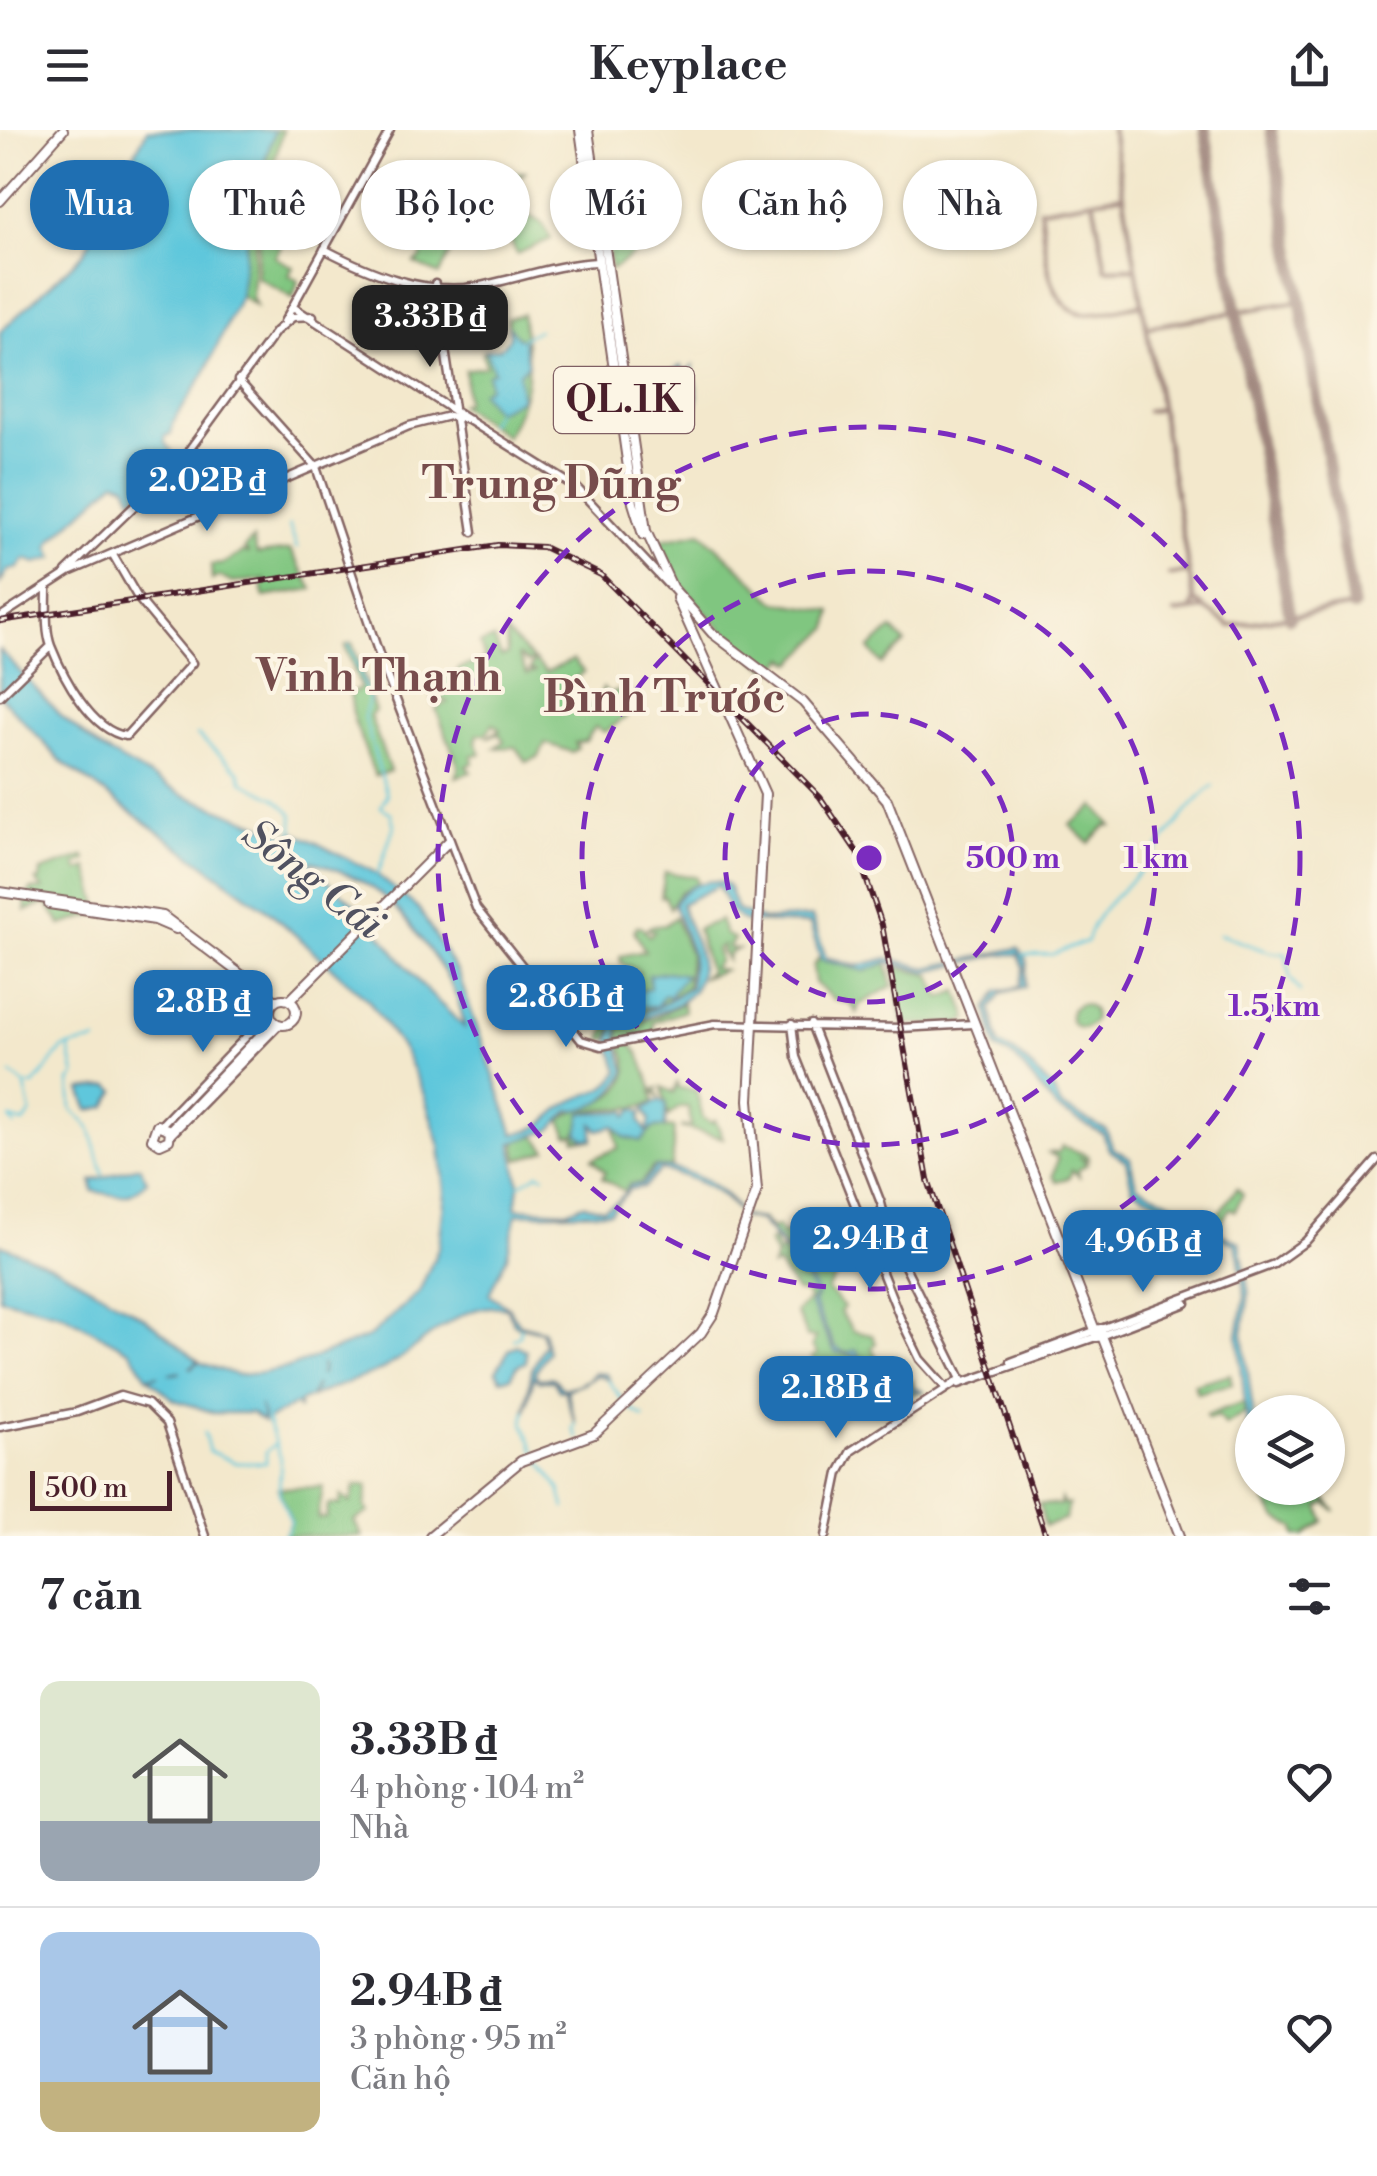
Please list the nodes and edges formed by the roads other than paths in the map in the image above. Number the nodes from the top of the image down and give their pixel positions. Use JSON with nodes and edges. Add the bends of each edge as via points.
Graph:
{"nodes":[{"id":1,"x":63,"y":130,"type":"edge"},
{"id":2,"x":390,"y":130,"type":"edge"},
{"id":3,"x":585,"y":132,"type":"edge"},
{"id":4,"x":591,"y":160,"type":"edge"},
{"id":5,"x":0,"y":202,"type":"edge"},
{"id":6,"x":341,"y":218,"type":"edge"},
{"id":7,"x":323,"y":250,"type":"edge"},
{"id":8,"x":326,"y":250,"type":"edge"},
{"id":9,"x":601,"y":250,"type":"edge"},
{"id":10,"x":601,"y":250,"type":"edge"},
{"id":11,"x":601,"y":256,"type":"junction"},
{"id":12,"x":582,"y":262,"type":"junction"},
{"id":13,"x":604,"y":272,"type":"junction"},
{"id":14,"x":435,"y":284,"type":"junction"},
{"id":15,"x":295,"y":311,"type":"junction"},
{"id":16,"x":238,"y":380,"type":"junction"},
{"id":17,"x":454,"y":414,"type":"junction"},
{"id":18,"x":316,"y":468,"type":"junction"},
{"id":19,"x":644,"y":528,"type":"junction"},
{"id":20,"x":473,"y":532,"type":"dead end"},
{"id":21,"x":627,"y":540,"type":"junction"},
{"id":22,"x":113,"y":555,"type":"junction"},
{"id":23,"x":80,"y":565,"type":"junction"},
{"id":24,"x":662,"y":576,"type":"junction"},
{"id":25,"x":671,"y":587,"type":"junction"},
{"id":26,"x":46,"y":588,"type":"junction"},
{"id":27,"x":694,"y":611,"type":"junction"},
{"id":28,"x":0,"y":618,"type":"edge"},
{"id":29,"x":49,"y":648,"type":"junction"},
{"id":30,"x":0,"y":696,"type":"edge"},
{"id":31,"x":450,"y":844,"type":"junction"},
{"id":32,"x":0,"y":894,"type":"edge"},
{"id":33,"x":292,"y":1002,"type":"junction"},
{"id":34,"x":274,"y":1014,"type":"junction"},
{"id":35,"x":752,"y":1024,"type":"junction"},
{"id":36,"x":792,"y":1024,"type":"junction"},
{"id":37,"x":811,"y":1024,"type":"junction"},
{"id":38,"x":976,"y":1024,"type":"junction"},
{"id":39,"x":168,"y":1129,"type":"dead end"},
{"id":40,"x":1377,"y":1163,"type":"edge"},
{"id":41,"x":1099,"y":1333,"type":"junction"},
{"id":42,"x":962,"y":1381,"type":"junction"},
{"id":43,"x":945,"y":1387,"type":"junction"},
{"id":44,"x":0,"y":1427,"type":"edge"},
{"id":45,"x":880,"y":1431,"type":"junction"},
{"id":46,"x":205,"y":1536,"type":"edge"},
{"id":47,"x":430,"y":1536,"type":"edge"},
{"id":48,"x":828,"y":1536,"type":"edge"},
{"id":49,"x":1179,"y":1536,"type":"edge"}],
"edges":[{"from":1,"to":5,"type":"main road"},
{"from":2,"to":6,"type":"main road"},
{"from":3,"to":4,"type":"main road","number":"QL.1K"},
{"from":3,"to":11,"type":"main road","number":"QL.1K"},
{"from":7,"to":15,"type":"main road"},
{"from":8,"to":14,"type":"main road","via":[[380,277]]},
{"from":9,"to":11,"type":"main road","number":"QL.1K"},
{"from":10,"to":11,"type":"main road","number":"QL.1K"},
{"from":11,"to":12,"type":"main road"},
{"from":11,"to":13,"type":"main road","number":"QL.1K"},
{"from":12,"to":13,"type":"main road"},
{"from":12,"to":14,"type":"main road","via":[[470,287]]},
{"from":13,"to":19,"type":"main road","number":"QL.1K"},
{"from":14,"to":17,"type":"main road"},
{"from":15,"to":16,"type":"main road"},
{"from":15,"to":17,"type":"main road","via":[[312,316]]},
{"from":16,"to":18,"type":"main road"},
{"from":16,"to":23,"type":"main road","via":[[184,458]]},
{"from":17,"to":18,"type":"main road","via":[[409,426]]},
{"from":17,"to":20,"type":"main road"},
{"from":17,"to":21,"type":"main road","via":[[576,487]]},
{"from":18,"to":22,"type":"main road"},
{"from":18,"to":31,"type":"main road"},
{"from":19,"to":21,"type":"main road"},
{"from":19,"to":24,"type":"main road","number":"QL.1K"},
{"from":19,"to":25,"type":"main road","number":"QL.1K"},
{"from":19,"to":27,"type":"main road","number":"QL.1K"},
{"from":21,"to":24,"type":"main road"},
{"from":22,"to":23,"type":"main road"},
{"from":22,"to":29,"type":"main road","via":[[142,604],[192,662],[120,736],[78,702]]},
{"from":23,"to":26,"type":"main road"},
{"from":24,"to":25,"type":"main road","number":"QL.1K"},
{"from":25,"to":27,"type":"main road"},
{"from":26,"to":28,"type":"main road"},
{"from":26,"to":29,"type":"main road"},
{"from":27,"to":35,"type":"main road","via":[[716,691],[764,788]]},
{"from":27,"to":38,"type":"main road","number":"QL.1K","via":[[722,643],[806,703],[880,786]]},
{"from":29,"to":30,"type":"main road"},
{"from":31,"to":33,"type":"main road"},
{"from":31,"to":35,"type":"main road","via":[[479,912],[585,1042]]},
{"from":32,"to":34,"type":"main road","via":[[170,924]]},
{"from":33,"to":34,"type":"main road"},
{"from":33,"to":34,"type":"main road","via":[[295,1018]]},
{"from":34,"to":39,"type":"main road"},
{"from":35,"to":36,"type":"main road"},
{"from":35,"to":47,"type":"main road","via":[[749,1110],[757,1187],[708,1324],[588,1438],[521,1461]]},
{"from":36,"to":37,"type":"main road"},
{"from":36,"to":43,"type":"main road","via":[[799,1072],[908,1334]]},
{"from":37,"to":38,"type":"main road"},
{"from":37,"to":42,"type":"main road","via":[[888,1234]]},
{"from":38,"to":41,"type":"main road","number":"QL.1K"},
{"from":40,"to":41,"type":"main road","via":[[1305,1247],[1271,1268]]},
{"from":41,"to":42,"type":"main road"},
{"from":41,"to":49,"type":"main road","number":"QL.1K"},
{"from":42,"to":43,"type":"main road"},
{"from":42,"to":45,"type":"main road"},
{"from":43,"to":45,"type":"main road"},
{"from":44,"to":46,"type":"main road","via":[[120,1396],[148,1404],[167,1422]]},
{"from":45,"to":48,"type":"main road","via":[[850,1452]]}]}
